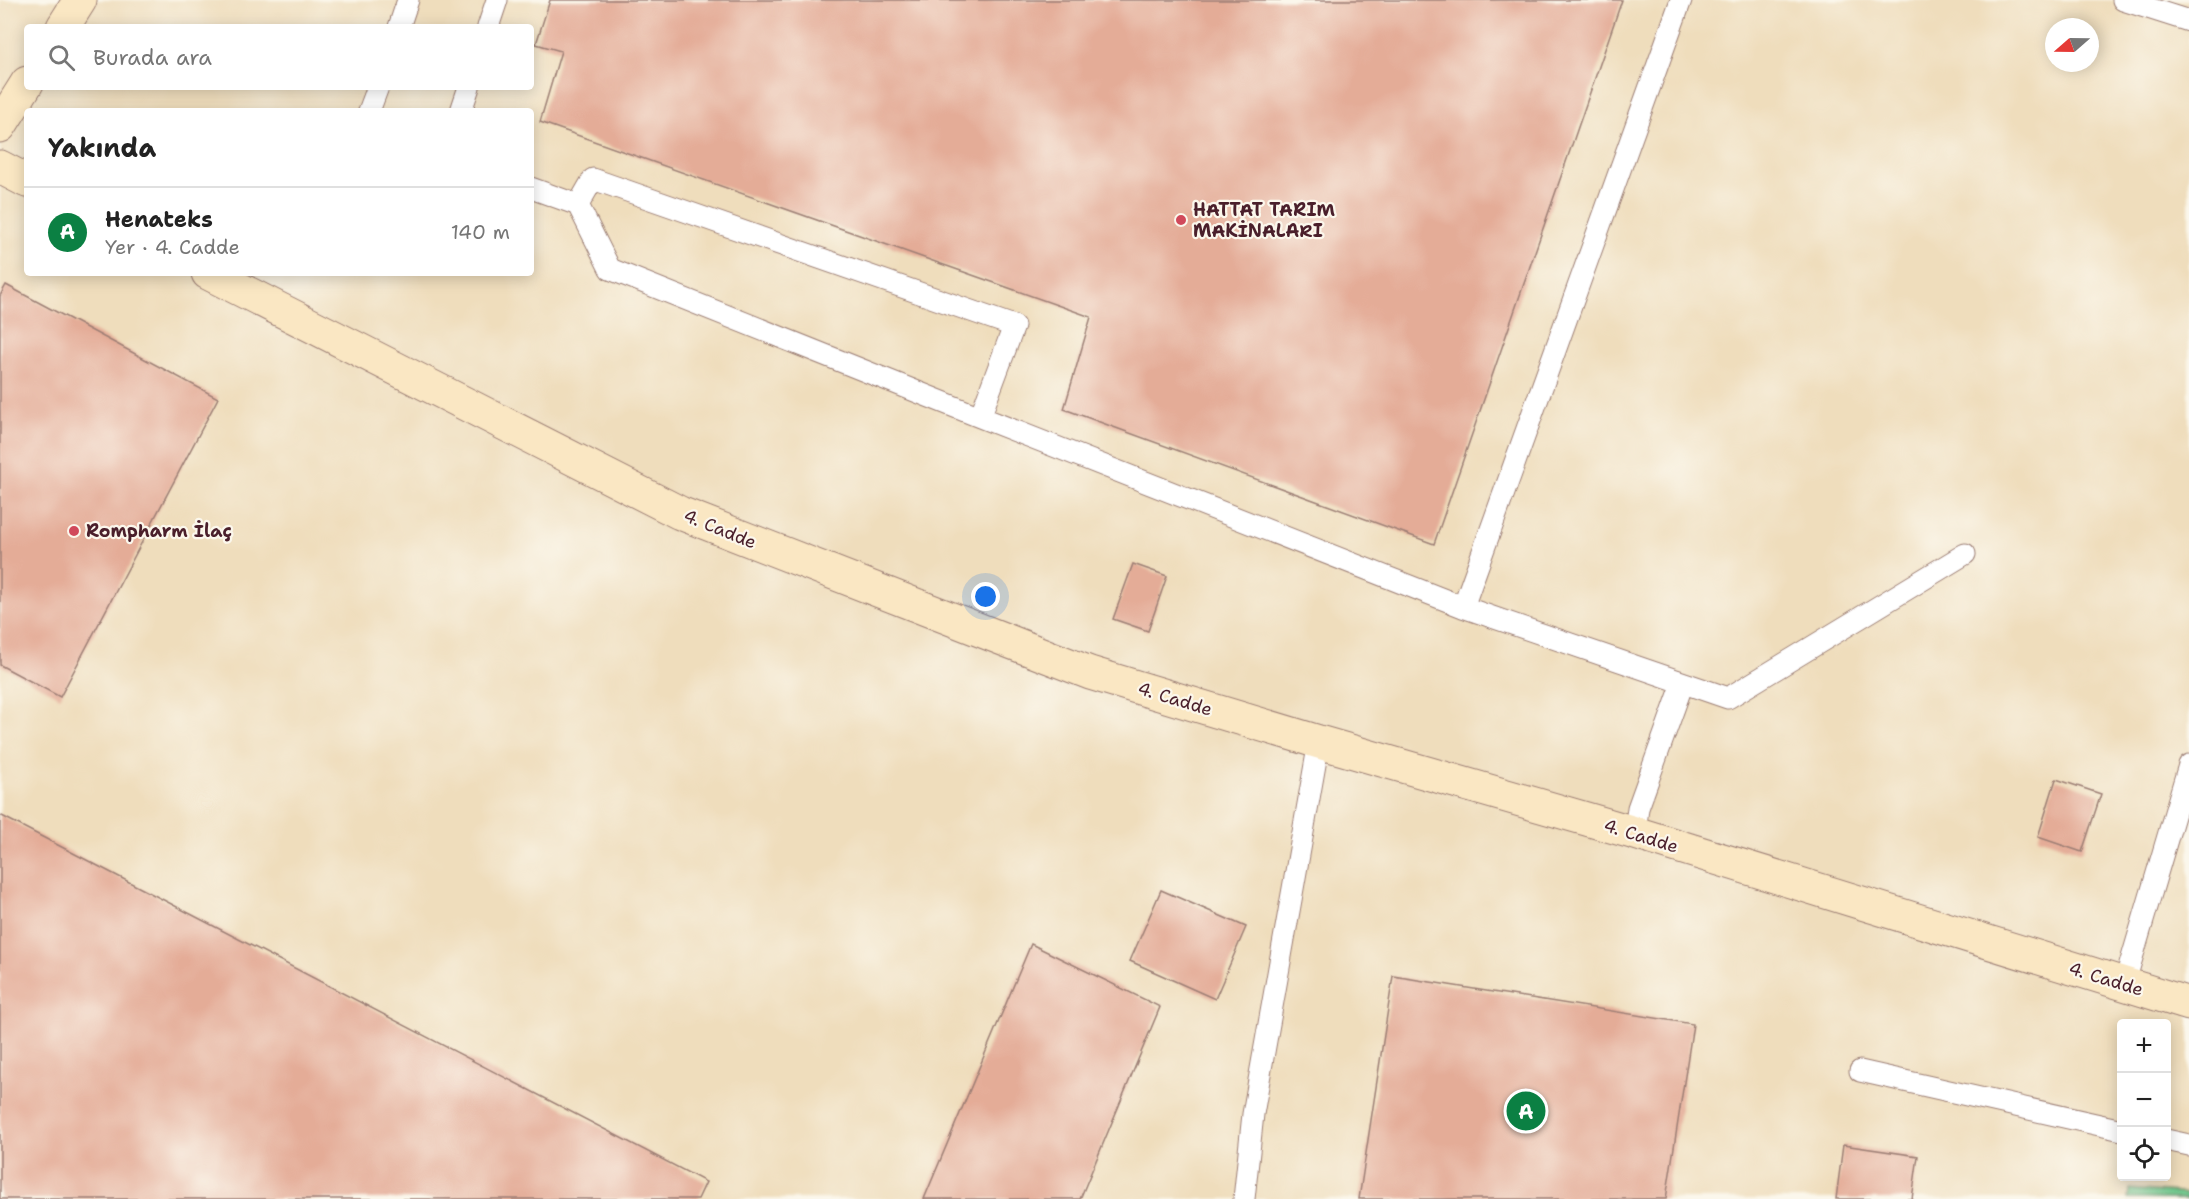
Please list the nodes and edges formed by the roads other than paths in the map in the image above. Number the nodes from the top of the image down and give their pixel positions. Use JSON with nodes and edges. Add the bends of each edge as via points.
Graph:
{"nodes":[{"id":1,"x":80,"y":0,"type":"edge"},
{"id":2,"x":408,"y":0,"type":"edge"},
{"id":3,"x":497,"y":0,"type":"edge"},
{"id":4,"x":1682,"y":0,"type":"edge"},
{"id":5,"x":2123,"y":0,"type":"edge"},
{"id":6,"x":2189,"y":21,"type":"edge"},
{"id":7,"x":65,"y":24,"type":"edge"},
{"id":8,"x":400,"y":24,"type":"edge"},
{"id":9,"x":489,"y":24,"type":"edge"},
{"id":10,"x":24,"y":88,"type":"edge"},
{"id":11,"x":377,"y":90,"type":"edge"},
{"id":12,"x":468,"y":90,"type":"edge"},
{"id":13,"x":370,"y":108,"type":"edge"},
{"id":14,"x":462,"y":108,"type":"edge"},
{"id":15,"x":0,"y":126,"type":"edge"},
{"id":16,"x":0,"y":167,"type":"edge"},
{"id":17,"x":24,"y":179,"type":"edge"},
{"id":18,"x":534,"y":189,"type":"edge"},
{"id":19,"x":578,"y":205,"type":"junction"},
{"id":20,"x":214,"y":276,"type":"edge"},
{"id":21,"x":980,"y":417,"type":"junction"},
{"id":22,"x":1965,"y":554,"type":"dead end"},
{"id":23,"x":1463,"y":607,"type":"junction"},
{"id":24,"x":1683,"y":683,"type":"junction"},
{"id":25,"x":1319,"y":742,"type":"junction"},
{"id":26,"x":2189,"y":765,"type":"edge"},
{"id":27,"x":1635,"y":833,"type":"junction"},
{"id":28,"x":2124,"y":985,"type":"junction"},
{"id":29,"x":2189,"y":1004,"type":"edge"},
{"id":30,"x":1860,"y":1071,"type":"dead end"},
{"id":31,"x":2117,"y":1129,"type":"edge"},
{"id":32,"x":2171,"y":1141,"type":"edge"},
{"id":33,"x":2189,"y":1145,"type":"edge"},
{"id":34,"x":1245,"y":1199,"type":"edge"}],
"edges":[{"from":1,"to":7,"type":"street"},
{"from":2,"to":8,"type":"lane"},
{"from":3,"to":9,"type":"lane"},
{"from":4,"to":23,"type":"lane"},
{"from":5,"to":6,"type":"lane"},
{"from":10,"to":15,"type":"street"},
{"from":11,"to":13,"type":"lane"},
{"from":12,"to":14,"type":"lane"},
{"from":16,"to":17,"type":"street"},
{"from":18,"to":19,"type":"lane"},
{"from":19,"to":21,"type":"lane","via":[[610,269]]},
{"from":19,"to":21,"type":"lane","via":[[593,179],[1014,326]]},
{"from":20,"to":25,"type":"street","name":"4. Cadde","via":[[680,513],[1090,673]]},
{"from":21,"to":23,"type":"lane"},
{"from":22,"to":24,"type":"lane","via":[[1728,698]]},
{"from":23,"to":24,"type":"lane"},
{"from":24,"to":27,"type":"lane","via":[[1638,808]]},
{"from":25,"to":27,"type":"street","name":"4. Cadde"},
{"from":25,"to":34,"type":"lane","via":[[1253,1114]]},
{"from":26,"to":28,"type":"lane"},
{"from":27,"to":28,"type":"street","name":"4. Cadde"},
{"from":28,"to":29,"type":"street","name":"4. Cadde"},
{"from":30,"to":31,"type":"lane"},
{"from":32,"to":33,"type":"lane"}]}
